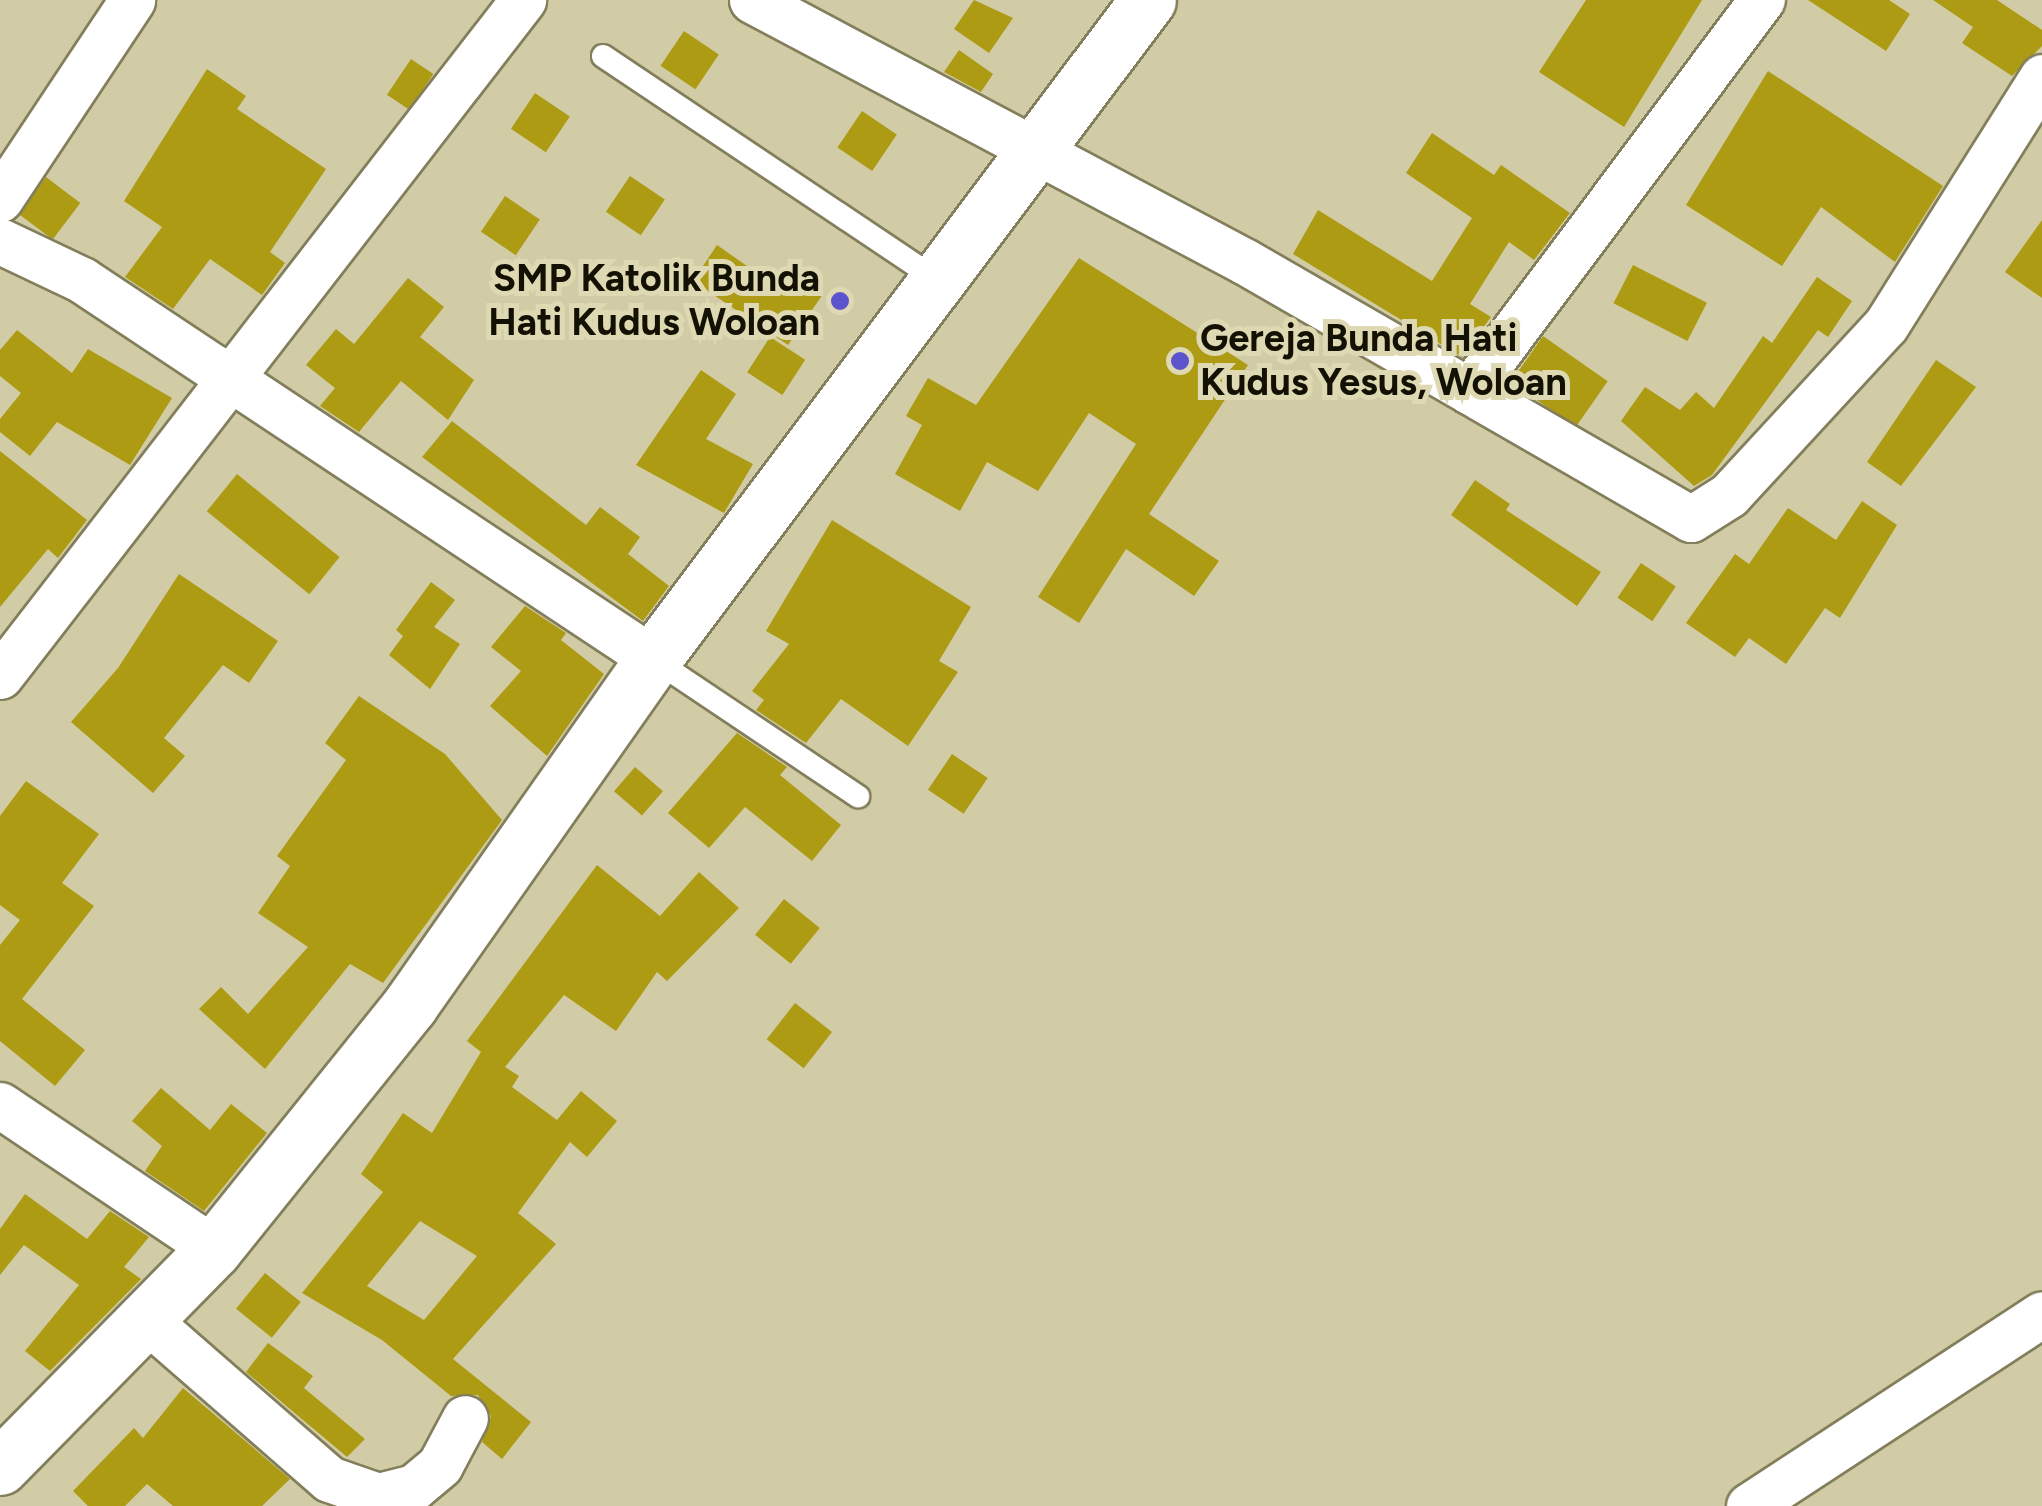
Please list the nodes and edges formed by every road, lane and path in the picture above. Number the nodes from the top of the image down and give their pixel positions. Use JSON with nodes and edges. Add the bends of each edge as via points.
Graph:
{"nodes":[{"id":1,"x":132,"y":0,"type":"edge"},
{"id":2,"x":523,"y":0,"type":"edge"},
{"id":3,"x":752,"y":0,"type":"edge"},
{"id":4,"x":1148,"y":0,"type":"edge"},
{"id":5,"x":1762,"y":0,"type":"edge"},
{"id":6,"x":603,"y":56,"type":"dead end"},
{"id":7,"x":2042,"y":77,"type":"edge"},
{"id":8,"x":1031,"y":149,"type":"junction"},
{"id":9,"x":0,"y":199,"type":"edge"},
{"id":10,"x":0,"y":242,"type":"edge"},
{"id":11,"x":936,"y":279,"type":"junction"},
{"id":12,"x":229,"y":376,"type":"junction"},
{"id":13,"x":1469,"y":392,"type":"junction"},
{"id":14,"x":653,"y":659,"type":"junction"},
{"id":15,"x":0,"y":676,"type":"edge"},
{"id":16,"x":858,"y":796,"type":"dead end"},
{"id":17,"x":0,"y":1105,"type":"edge"},
{"id":18,"x":214,"y":1248,"type":"junction"},
{"id":19,"x":2042,"y":1314,"type":"edge"},
{"id":20,"x":148,"y":1321,"type":"junction"},
{"id":21,"x":465,"y":1418,"type":"dead end"},
{"id":22,"x":0,"y":1468,"type":"edge"},
{"id":23,"x":1749,"y":1506,"type":"edge"}],
"edges":[{"from":1,"to":9,"type":"street"},
{"from":2,"to":12,"type":"street","via":[[372,203]]},
{"from":3,"to":8,"type":"street"},
{"from":4,"to":8,"type":"main road"},
{"from":5,"to":13,"type":"street"},
{"from":6,"to":11,"type":"lane"},
{"from":7,"to":13,"type":"street","via":[[1886,325],[1708,514],[1692,519]]},
{"from":8,"to":11,"type":"main road"},
{"from":8,"to":13,"type":"street"},
{"from":10,"to":12,"type":"street","via":[[82,280]]},
{"from":11,"to":14,"type":"main road"},
{"from":12,"to":14,"type":"street"},
{"from":12,"to":15,"type":"street"},
{"from":14,"to":16,"type":"lane"},
{"from":14,"to":18,"type":"main road","via":[[410,1005]]},
{"from":17,"to":18,"type":"street"},
{"from":18,"to":20,"type":"main road"},
{"from":19,"to":23,"type":"street"},
{"from":20,"to":21,"type":"street","via":[[329,1480],[378,1496],[414,1487],[440,1465]]},
{"from":20,"to":22,"type":"main road"}]}
